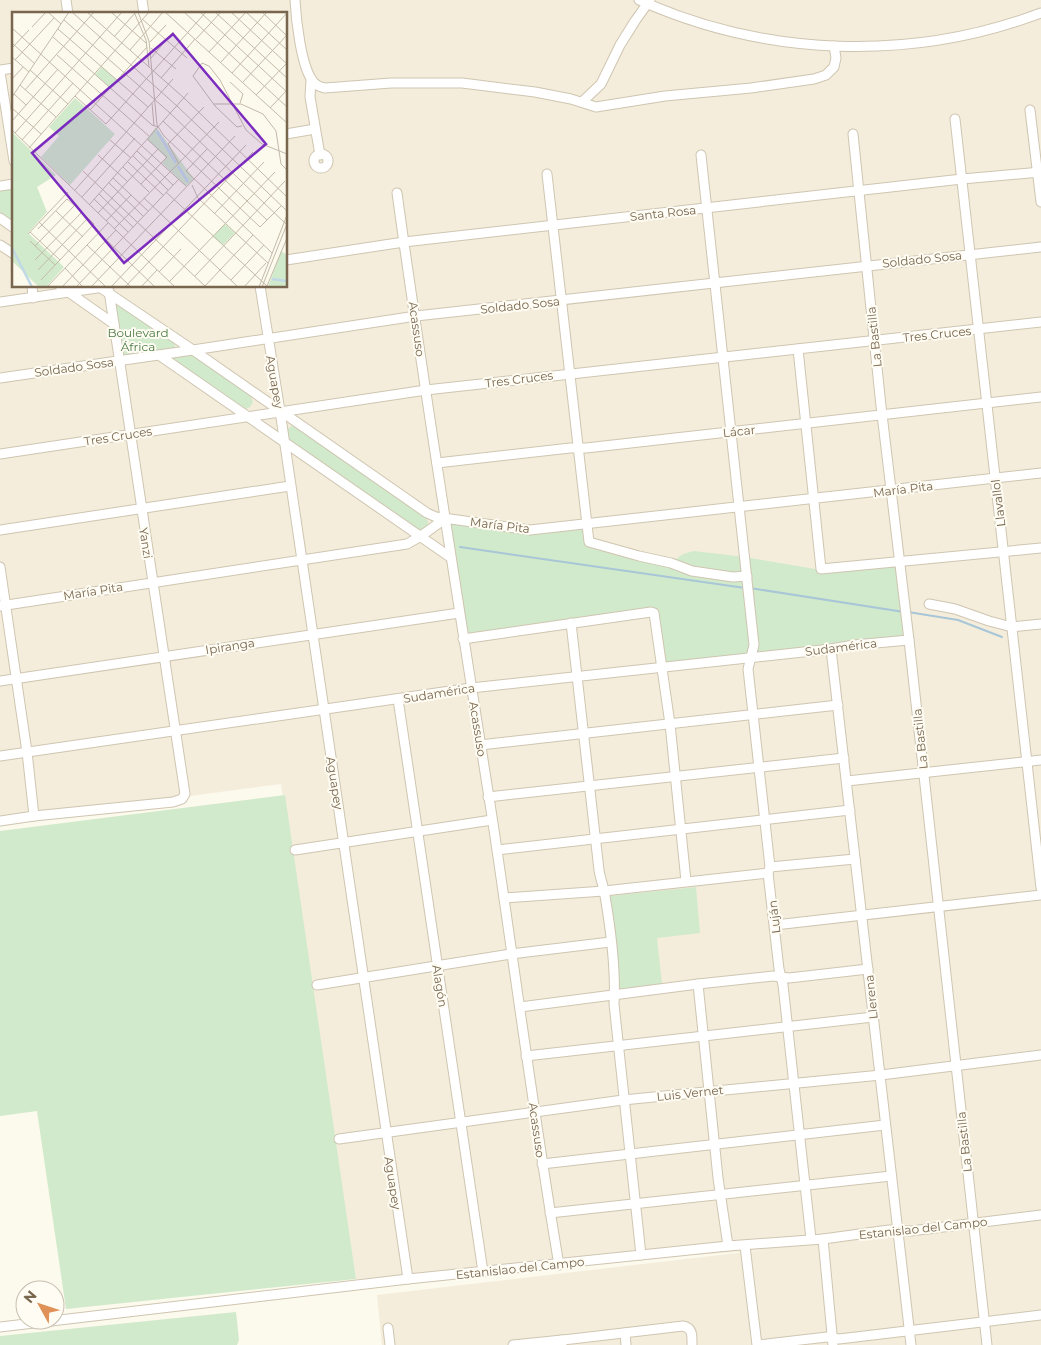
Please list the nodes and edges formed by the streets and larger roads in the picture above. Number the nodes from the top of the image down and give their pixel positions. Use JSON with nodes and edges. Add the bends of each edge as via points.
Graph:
{"nodes":[{"id":1,"x":294,"y":0,"type":"edge"},
{"id":2,"x":646,"y":1,"type":"edge"},
{"id":3,"x":1041,"y":13,"type":"edge"},
{"id":4,"x":834,"y":46,"type":"junction"},
{"id":5,"x":0,"y":71,"type":"edge"},
{"id":6,"x":311,"y":80,"type":"junction"},
{"id":7,"x":582,"y":102,"type":"junction"},
{"id":8,"x":1030,"y":110,"type":"dead end"},
{"id":9,"x":955,"y":119,"type":"dead end"},
{"id":10,"x":315,"y":129,"type":"junction"},
{"id":11,"x":288,"y":134,"type":"edge"},
{"id":12,"x":853,"y":134,"type":"dead end"},
{"id":13,"x":12,"y":148,"type":"edge"},
{"id":14,"x":320,"y":155,"type":"dead end"},
{"id":15,"x":701,"y":155,"type":"dead end"},
{"id":16,"x":1039,"y":172,"type":"edge"},
{"id":17,"x":548,"y":174,"type":"dead end"},
{"id":18,"x":962,"y":178,"type":"junction"},
{"id":19,"x":859,"y":191,"type":"junction"},
{"id":20,"x":397,"y":193,"type":"dead end"},
{"id":21,"x":1041,"y":202,"type":"edge"},
{"id":22,"x":707,"y":208,"type":"junction"},
{"id":23,"x":0,"y":218,"type":"edge"},
{"id":24,"x":552,"y":224,"type":"junction"},
{"id":25,"x":12,"y":227,"type":"edge"},
{"id":26,"x":404,"y":242,"type":"junction"},
{"id":27,"x":0,"y":245,"type":"edge"},
{"id":28,"x":1041,"y":247,"type":"edge"},
{"id":29,"x":12,"y":253,"type":"edge"},
{"id":30,"x":970,"y":254,"type":"junction"},
{"id":31,"x":288,"y":260,"type":"edge"},
{"id":32,"x":867,"y":267,"type":"junction"},
{"id":33,"x":715,"y":284,"type":"junction"},
{"id":34,"x":32,"y":288,"type":"edge"},
{"id":35,"x":63,"y":288,"type":"edge"},
{"id":36,"x":104,"y":288,"type":"edge"},
{"id":37,"x":260,"y":288,"type":"edge"},
{"id":38,"x":69,"y":292,"type":"junction"},
{"id":39,"x":33,"y":298,"type":"junction"},
{"id":40,"x":562,"y":300,"type":"junction"},
{"id":41,"x":0,"y":302,"type":"edge"},
{"id":42,"x":416,"y":316,"type":"junction"},
{"id":43,"x":1041,"y":322,"type":"edge"},
{"id":44,"x":114,"y":324,"type":"junction"},
{"id":45,"x":978,"y":329,"type":"junction"},
{"id":46,"x":267,"y":338,"type":"junction"},
{"id":47,"x":874,"y":341,"type":"junction"},
{"id":48,"x":798,"y":349,"type":"junction"},
{"id":49,"x":194,"y":350,"type":"junction"},
{"id":50,"x":159,"y":355,"type":"junction"},
{"id":51,"x":724,"y":357,"type":"junction"},
{"id":52,"x":119,"y":361,"type":"junction"},
{"id":53,"x":571,"y":373,"type":"junction"},
{"id":54,"x":0,"y":378,"type":"edge"},
{"id":55,"x":426,"y":390,"type":"junction"},
{"id":56,"x":1041,"y":397,"type":"edge"},
{"id":57,"x":987,"y":403,"type":"junction"},
{"id":58,"x":280,"y":412,"type":"junction"},
{"id":59,"x":882,"y":414,"type":"junction"},
{"id":60,"x":247,"y":416,"type":"junction"},
{"id":61,"x":807,"y":424,"type":"junction"},
{"id":62,"x":730,"y":432,"type":"junction"},
{"id":63,"x":130,"y":435,"type":"junction"},
{"id":64,"x":284,"y":442,"type":"junction"},
{"id":65,"x":579,"y":448,"type":"junction"},
{"id":66,"x":0,"y":454,"type":"edge"},
{"id":67,"x":438,"y":462,"type":"junction"},
{"id":68,"x":1041,"y":473,"type":"edge"},
{"id":69,"x":994,"y":478,"type":"junction"},
{"id":70,"x":290,"y":486,"type":"junction"},
{"id":71,"x":892,"y":490,"type":"junction"},
{"id":72,"x":814,"y":499,"type":"junction"},
{"id":73,"x":740,"y":506,"type":"junction"},
{"id":74,"x":141,"y":508,"type":"junction"},
{"id":75,"x":446,"y":518,"type":"junction"},
{"id":76,"x":588,"y":522,"type":"junction"},
{"id":77,"x":0,"y":530,"type":"edge"},
{"id":78,"x":421,"y":536,"type":"junction"},
{"id":79,"x":1041,"y":548,"type":"edge"},
{"id":80,"x":1003,"y":552,"type":"junction"},
{"id":81,"x":450,"y":557,"type":"junction"},
{"id":82,"x":301,"y":560,"type":"junction"},
{"id":83,"x":900,"y":562,"type":"junction"},
{"id":84,"x":0,"y":567,"type":"edge"},
{"id":85,"x":747,"y":579,"type":"junction"},
{"id":86,"x":152,"y":582,"type":"junction"},
{"id":87,"x":929,"y":604,"type":"dead end"},
{"id":88,"x":3,"y":605,"type":"edge"},
{"id":89,"x":459,"y":613,"type":"junction"},
{"id":90,"x":571,"y":623,"type":"junction"},
{"id":91,"x":1041,"y":624,"type":"edge"},
{"id":92,"x":1012,"y":627,"type":"junction"},
{"id":93,"x":312,"y":633,"type":"junction"},
{"id":94,"x":463,"y":639,"type":"junction"},
{"id":95,"x":909,"y":640,"type":"junction"},
{"id":96,"x":832,"y":650,"type":"junction"},
{"id":97,"x":164,"y":657,"type":"junction"},
{"id":98,"x":752,"y":658,"type":"junction"},
{"id":99,"x":661,"y":667,"type":"junction"},
{"id":100,"x":576,"y":676,"type":"junction"},
{"id":101,"x":16,"y":678,"type":"junction"},
{"id":102,"x":0,"y":681,"type":"edge"},
{"id":103,"x":471,"y":688,"type":"junction"},
{"id":104,"x":398,"y":699,"type":"junction"},
{"id":105,"x":838,"y":705,"type":"junction"},
{"id":106,"x":324,"y":709,"type":"junction"},
{"id":107,"x":752,"y":714,"type":"junction"},
{"id":108,"x":670,"y":724,"type":"junction"},
{"id":109,"x":176,"y":731,"type":"junction"},
{"id":110,"x":584,"y":734,"type":"junction"},
{"id":111,"x":480,"y":745,"type":"junction"},
{"id":112,"x":28,"y":752,"type":"junction"},
{"id":113,"x":0,"y":756,"type":"edge"},
{"id":114,"x":844,"y":758,"type":"junction"},
{"id":115,"x":1041,"y":760,"type":"edge"},
{"id":116,"x":1026,"y":762,"type":"junction"},
{"id":117,"x":759,"y":767,"type":"junction"},
{"id":118,"x":924,"y":773,"type":"junction"},
{"id":119,"x":675,"y":776,"type":"junction"},
{"id":120,"x":847,"y":781,"type":"junction"},
{"id":121,"x":589,"y":786,"type":"junction"},
{"id":122,"x":488,"y":797,"type":"junction"},
{"id":123,"x":850,"y":810,"type":"junction"},
{"id":124,"x":34,"y":816,"type":"junction"},
{"id":125,"x":492,"y":820,"type":"junction"},
{"id":126,"x":765,"y":820,"type":"junction"},
{"id":127,"x":0,"y":821,"type":"edge"},
{"id":128,"x":681,"y":829,"type":"junction"},
{"id":129,"x":417,"y":831,"type":"junction"},
{"id":130,"x":596,"y":839,"type":"junction"},
{"id":131,"x":344,"y":843,"type":"junction"},
{"id":132,"x":295,"y":850,"type":"dead end"},
{"id":133,"x":497,"y":850,"type":"junction"},
{"id":134,"x":856,"y":859,"type":"junction"},
{"id":135,"x":769,"y":870,"type":"junction"},
{"id":136,"x":686,"y":881,"type":"junction"},
{"id":137,"x":1041,"y":888,"type":"edge"},
{"id":138,"x":604,"y":891,"type":"junction"},
{"id":139,"x":1041,"y":895,"type":"edge"},
{"id":140,"x":504,"y":898,"type":"junction"},
{"id":141,"x":938,"y":906,"type":"junction"},
{"id":142,"x":862,"y":915,"type":"junction"},
{"id":143,"x":774,"y":925,"type":"junction"},
{"id":144,"x":610,"y":942,"type":"junction"},
{"id":145,"x":511,"y":954,"type":"junction"},
{"id":146,"x":437,"y":965,"type":"junction"},
{"id":147,"x":868,"y":969,"type":"junction"},
{"id":148,"x":363,"y":977,"type":"junction"},
{"id":149,"x":782,"y":977,"type":"junction"},
{"id":150,"x":698,"y":984,"type":"junction"},
{"id":151,"x":317,"y":985,"type":"dead end"},
{"id":152,"x":614,"y":996,"type":"junction"},
{"id":153,"x":520,"y":1007,"type":"junction"},
{"id":154,"x":873,"y":1017,"type":"junction"},
{"id":155,"x":788,"y":1028,"type":"junction"},
{"id":156,"x":703,"y":1037,"type":"junction"},
{"id":157,"x":618,"y":1045,"type":"junction"},
{"id":158,"x":1041,"y":1054,"type":"edge"},
{"id":159,"x":526,"y":1056,"type":"junction"},
{"id":160,"x":956,"y":1065,"type":"junction"},
{"id":161,"x":880,"y":1075,"type":"junction"},
{"id":162,"x":794,"y":1082,"type":"junction"},
{"id":163,"x":709,"y":1092,"type":"junction"},
{"id":164,"x":624,"y":1100,"type":"junction"},
{"id":165,"x":535,"y":1111,"type":"junction"},
{"id":166,"x":461,"y":1122,"type":"junction"},
{"id":167,"x":885,"y":1125,"type":"junction"},
{"id":168,"x":385,"y":1133,"type":"junction"},
{"id":169,"x":800,"y":1135,"type":"junction"},
{"id":170,"x":340,"y":1139,"type":"dead end"},
{"id":171,"x":715,"y":1144,"type":"junction"},
{"id":172,"x":630,"y":1154,"type":"junction"},
{"id":173,"x":542,"y":1164,"type":"junction"},
{"id":174,"x":891,"y":1176,"type":"junction"},
{"id":175,"x":806,"y":1184,"type":"junction"},
{"id":176,"x":720,"y":1194,"type":"junction"},
{"id":177,"x":636,"y":1203,"type":"junction"},
{"id":178,"x":550,"y":1213,"type":"junction"},
{"id":179,"x":1041,"y":1215,"type":"edge"},
{"id":180,"x":973,"y":1223,"type":"junction"},
{"id":181,"x":898,"y":1231,"type":"junction"},
{"id":182,"x":823,"y":1239,"type":"junction"},
{"id":183,"x":811,"y":1240,"type":"junction"},
{"id":184,"x":728,"y":1246,"type":"junction"},
{"id":185,"x":745,"y":1246,"type":"junction"},
{"id":186,"x":641,"y":1255,"type":"junction"},
{"id":187,"x":559,"y":1265,"type":"junction"},
{"id":188,"x":482,"y":1272,"type":"junction"},
{"id":189,"x":408,"y":1279,"type":"junction"},
{"id":190,"x":1041,"y":1315,"type":"edge"},
{"id":191,"x":984,"y":1321,"type":"junction"},
{"id":192,"x":0,"y":1327,"type":"edge"},
{"id":193,"x":388,"y":1328,"type":"dead end"},
{"id":194,"x":909,"y":1330,"type":"junction"},
{"id":195,"x":625,"y":1333,"type":"junction"},
{"id":196,"x":832,"y":1341,"type":"edge"},
{"id":197,"x":562,"y":1343,"type":"edge"},
{"id":198,"x":390,"y":1345,"type":"edge"},
{"id":199,"x":513,"y":1345,"type":"edge"},
{"id":200,"x":626,"y":1345,"type":"edge"},
{"id":201,"x":692,"y":1345,"type":"edge"},
{"id":202,"x":757,"y":1345,"type":"edge"},
{"id":203,"x":911,"y":1345,"type":"edge"},
{"id":204,"x":987,"y":1345,"type":"edge"}],
"edges":[{"from":1,"to":6,"type":"street","via":[[300,47]]},
{"from":2,"to":4,"type":"street","via":[[695,22],[740,34]]},
{"from":2,"to":7,"type":"street","via":[[604,78]]},
{"from":3,"to":4,"type":"street","via":[[988,30],[929,42],[873,48]]},
{"from":4,"to":7,"type":"street","via":[[834,67],[826,75],[814,78],[596,107]]},
{"from":5,"to":13,"type":"street"},
{"from":6,"to":7,"type":"street","via":[[325,88],[401,82],[462,83],[535,92]]},
{"from":6,"to":10,"type":"street"},
{"from":8,"to":16,"type":"street"},
{"from":9,"to":18,"type":"street","name":"Llavallol"},
{"from":10,"to":11,"type":"street"},
{"from":10,"to":14,"type":"street"},
{"from":12,"to":19,"type":"street","name":"La Bastilla"},
{"from":15,"to":22,"type":"street"},
{"from":16,"to":18,"type":"street","name":"Santa Rosa"},
{"from":16,"to":21,"type":"street"},
{"from":17,"to":24,"type":"street"},
{"from":18,"to":19,"type":"street","name":"Santa Rosa"},
{"from":18,"to":30,"type":"street","name":"Llavallol"},
{"from":19,"to":22,"type":"street","name":"Santa Rosa"},
{"from":19,"to":32,"type":"street","name":"La Bastilla"},
{"from":20,"to":26,"type":"street","name":"Acassuso"},
{"from":22,"to":24,"type":"street","name":"Santa Rosa"},
{"from":22,"to":33,"type":"street"},
{"from":23,"to":25,"type":"street"},
{"from":24,"to":26,"type":"street","name":"Santa Rosa"},
{"from":24,"to":40,"type":"street"},
{"from":26,"to":31,"type":"street","name":"Santa Rosa"},
{"from":26,"to":42,"type":"street","name":"Acassuso"},
{"from":27,"to":29,"type":"street"},
{"from":28,"to":30,"type":"street","name":"Soldado Sosa"},
{"from":30,"to":32,"type":"street","name":"Soldado Sosa"},
{"from":30,"to":45,"type":"street","name":"Llavallol"},
{"from":32,"to":33,"type":"street","name":"Soldado Sosa"},
{"from":32,"to":47,"type":"street","name":"La Bastilla"},
{"from":33,"to":40,"type":"street","name":"Soldado Sosa"},
{"from":33,"to":51,"type":"street"},
{"from":34,"to":39,"type":"street"},
{"from":35,"to":38,"type":"street"},
{"from":36,"to":38,"type":"street"},
{"from":36,"to":44,"type":"street","name":"Yanzi"},
{"from":36,"to":49,"type":"street"},
{"from":37,"to":46,"type":"street","name":"Aguapey"},
{"from":38,"to":39,"type":"street"},
{"from":38,"to":44,"type":"street"},
{"from":39,"to":41,"type":"street"},
{"from":40,"to":42,"type":"street","name":"Soldado Sosa"},
{"from":40,"to":53,"type":"street"},
{"from":42,"to":46,"type":"street","name":"Soldado Sosa"},
{"from":42,"to":55,"type":"street","name":"Acassuso"},
{"from":43,"to":45,"type":"street","name":"Tres Cruces"},
{"from":44,"to":52,"type":"street","name":"Yanzi"},
{"from":45,"to":47,"type":"street","name":"Tres Cruces"},
{"from":45,"to":57,"type":"street","name":"Llavallol"},
{"from":46,"to":49,"type":"street","name":"Soldado Sosa"},
{"from":46,"to":58,"type":"street","name":"Aguapey"},
{"from":47,"to":48,"type":"street","name":"Tres Cruces"},
{"from":47,"to":59,"type":"street","name":"La Bastilla"},
{"from":48,"to":51,"type":"street","name":"Tres Cruces"},
{"from":48,"to":61,"type":"street"},
{"from":49,"to":50,"type":"street","name":"Soldado Sosa"},
{"from":49,"to":58,"type":"street"},
{"from":50,"to":52,"type":"street","name":"Soldado Sosa"},
{"from":50,"to":60,"type":"street"},
{"from":51,"to":53,"type":"street","name":"Tres Cruces"},
{"from":51,"to":62,"type":"street"},
{"from":52,"to":54,"type":"street","name":"Soldado Sosa"},
{"from":52,"to":63,"type":"street","name":"Yanzi"},
{"from":53,"to":55,"type":"street","name":"Tres Cruces"},
{"from":53,"to":65,"type":"street"},
{"from":55,"to":58,"type":"street","name":"Tres Cruces"},
{"from":55,"to":67,"type":"street","name":"Acassuso"},
{"from":56,"to":57,"type":"street","name":"Lácar"},
{"from":57,"to":59,"type":"street","name":"Lácar"},
{"from":57,"to":69,"type":"street","name":"Llavallol"},
{"from":58,"to":60,"type":"street","name":"Tres Cruces"},
{"from":58,"to":64,"type":"street","name":"Aguapey"},
{"from":58,"to":75,"type":"street","via":[[427,512]]},
{"from":59,"to":61,"type":"street","name":"Lácar"},
{"from":59,"to":71,"type":"street","name":"La Bastilla"},
{"from":60,"to":63,"type":"street","name":"Tres Cruces"},
{"from":60,"to":64,"type":"street"},
{"from":61,"to":62,"type":"street","name":"Lácar"},
{"from":61,"to":72,"type":"street"},
{"from":62,"to":65,"type":"street","name":"Lácar"},
{"from":62,"to":73,"type":"street"},
{"from":63,"to":66,"type":"street","name":"Tres Cruces"},
{"from":63,"to":74,"type":"street","name":"Yanzi"},
{"from":64,"to":70,"type":"street","name":"Aguapey"},
{"from":64,"to":78,"type":"street"},
{"from":65,"to":67,"type":"street","name":"Lácar"},
{"from":65,"to":76,"type":"street"},
{"from":67,"to":75,"type":"street","name":"Acassuso"},
{"from":68,"to":69,"type":"street","name":"María Pita"},
{"from":69,"to":71,"type":"street","name":"María Pita"},
{"from":69,"to":80,"type":"street","name":"Llavallol"},
{"from":70,"to":74,"type":"street"},
{"from":70,"to":82,"type":"street","name":"Aguapey"},
{"from":71,"to":72,"type":"street","name":"María Pita"},
{"from":71,"to":83,"type":"street","name":"La Bastilla"},
{"from":72,"to":73,"type":"street","name":"María Pita"},
{"from":72,"to":83,"type":"street","via":[[821,569]]},
{"from":73,"to":76,"type":"street","name":"María Pita"},
{"from":73,"to":85,"type":"street"},
{"from":74,"to":77,"type":"street"},
{"from":74,"to":86,"type":"street","name":"Yanzi"},
{"from":75,"to":76,"type":"street","name":"María Pita","via":[[523,530]]},
{"from":75,"to":78,"type":"street","name":"María Pita"},
{"from":75,"to":81,"type":"street","name":"Acassuso"},
{"from":76,"to":85,"type":"street","via":[[589,542],[692,571]]},
{"from":78,"to":81,"type":"street"},
{"from":78,"to":82,"type":"street","name":"María Pita","via":[[407,544]]},
{"from":79,"to":80,"type":"street"},
{"from":80,"to":83,"type":"street"},
{"from":80,"to":92,"type":"street","name":"Llavallol"},
{"from":81,"to":89,"type":"street","name":"Acassuso"},
{"from":82,"to":86,"type":"street","name":"María Pita"},
{"from":82,"to":93,"type":"street","name":"Aguapey"},
{"from":83,"to":95,"type":"street","name":"La Bastilla"},
{"from":84,"to":88,"type":"street"},
{"from":85,"to":98,"type":"street","name":"Luján","via":[[754,645]]},
{"from":86,"to":88,"type":"street","name":"María Pita"},
{"from":86,"to":97,"type":"street","name":"Yanzi"},
{"from":87,"to":92,"type":"street","via":[[955,608]]},
{"from":88,"to":101,"type":"street"},
{"from":89,"to":93,"type":"street","name":"Ipiranga"},
{"from":89,"to":94,"type":"street","name":"Acassuso"},
{"from":90,"to":94,"type":"street"},
{"from":90,"to":99,"type":"street","via":[[654,613]]},
{"from":90,"to":100,"type":"street"},
{"from":91,"to":92,"type":"street"},
{"from":92,"to":116,"type":"street","name":"Llavallol"},
{"from":93,"to":97,"type":"street","name":"Ipiranga"},
{"from":93,"to":106,"type":"street","name":"Aguapey"},
{"from":94,"to":103,"type":"street","name":"Acassuso"},
{"from":95,"to":96,"type":"street","name":"Sudamérica"},
{"from":95,"to":118,"type":"street","name":"La Bastilla"},
{"from":96,"to":98,"type":"street","name":"Sudamérica"},
{"from":96,"to":105,"type":"street","name":"Llerena"},
{"from":97,"to":101,"type":"street","name":"Ipiranga"},
{"from":97,"to":109,"type":"street","name":"Yanzi"},
{"from":98,"to":99,"type":"street","name":"Sudamérica"},
{"from":98,"to":107,"type":"street","name":"Luján","via":[[748,669]]},
{"from":99,"to":100,"type":"street","name":"Sudamérica"},
{"from":99,"to":108,"type":"street"},
{"from":100,"to":103,"type":"street","name":"Sudamérica"},
{"from":100,"to":110,"type":"street"},
{"from":101,"to":102,"type":"street","name":"Ipiranga"},
{"from":101,"to":112,"type":"street"},
{"from":103,"to":104,"type":"street","name":"Sudamérica"},
{"from":103,"to":111,"type":"street","name":"Acassuso"},
{"from":104,"to":106,"type":"street","name":"Sudamérica"},
{"from":104,"to":129,"type":"street","name":"Alagón"},
{"from":105,"to":107,"type":"street"},
{"from":105,"to":114,"type":"street","name":"Llerena"},
{"from":106,"to":109,"type":"street","name":"Sudamérica"},
{"from":106,"to":131,"type":"street","name":"Aguapey"},
{"from":107,"to":108,"type":"street"},
{"from":107,"to":117,"type":"street","name":"Luján"},
{"from":108,"to":110,"type":"street"},
{"from":108,"to":119,"type":"street"},
{"from":109,"to":112,"type":"street","name":"Sudamérica"},
{"from":109,"to":124,"type":"street","name":"Yanzi","via":[[182,799]]},
{"from":110,"to":111,"type":"street"},
{"from":110,"to":121,"type":"street"},
{"from":111,"to":122,"type":"street","name":"Acassuso"},
{"from":112,"to":113,"type":"street","name":"Sudamérica"},
{"from":112,"to":124,"type":"street"},
{"from":114,"to":117,"type":"street"},
{"from":114,"to":120,"type":"street","name":"Llerena"},
{"from":115,"to":116,"type":"street"},
{"from":116,"to":118,"type":"street"},
{"from":116,"to":137,"type":"street","name":"Llavallol"},
{"from":117,"to":119,"type":"street"},
{"from":117,"to":126,"type":"street","name":"Luján"},
{"from":118,"to":120,"type":"street"},
{"from":118,"to":141,"type":"street","name":"La Bastilla"},
{"from":119,"to":121,"type":"street"},
{"from":119,"to":128,"type":"street"},
{"from":120,"to":123,"type":"street","name":"Llerena"},
{"from":121,"to":122,"type":"street"},
{"from":121,"to":130,"type":"street"},
{"from":122,"to":125,"type":"street","name":"Acassuso"},
{"from":123,"to":126,"type":"street"},
{"from":123,"to":134,"type":"street","name":"Llerena"},
{"from":124,"to":127,"type":"street"},
{"from":125,"to":129,"type":"street"},
{"from":125,"to":133,"type":"street","name":"Acassuso"},
{"from":126,"to":128,"type":"street"},
{"from":126,"to":135,"type":"street","name":"Luján"},
{"from":128,"to":130,"type":"street"},
{"from":128,"to":136,"type":"street"},
{"from":129,"to":131,"type":"street"},
{"from":129,"to":146,"type":"street","name":"Alagón"},
{"from":130,"to":133,"type":"street"},
{"from":130,"to":138,"type":"street"},
{"from":131,"to":132,"type":"street"},
{"from":131,"to":148,"type":"street","name":"Aguapey"},
{"from":133,"to":140,"type":"street","name":"Acassuso"},
{"from":134,"to":135,"type":"street"},
{"from":134,"to":142,"type":"street","name":"Llerena"},
{"from":135,"to":136,"type":"street"},
{"from":135,"to":143,"type":"street","name":"Luján"},
{"from":136,"to":138,"type":"street"},
{"from":138,"to":140,"type":"street"},
{"from":138,"to":144,"type":"street"},
{"from":139,"to":141,"type":"street"},
{"from":140,"to":145,"type":"street","name":"Acassuso"},
{"from":141,"to":142,"type":"street"},
{"from":141,"to":160,"type":"street","name":"La Bastilla"},
{"from":142,"to":143,"type":"street"},
{"from":142,"to":147,"type":"street","name":"Llerena"},
{"from":143,"to":149,"type":"street","name":"Luján"},
{"from":144,"to":145,"type":"street"},
{"from":144,"to":152,"type":"street"},
{"from":145,"to":146,"type":"street"},
{"from":145,"to":153,"type":"street","name":"Acassuso"},
{"from":146,"to":148,"type":"street"},
{"from":146,"to":166,"type":"street","name":"Alagón"},
{"from":147,"to":149,"type":"street"},
{"from":147,"to":154,"type":"street","name":"Llerena"},
{"from":148,"to":151,"type":"street"},
{"from":148,"to":168,"type":"street","name":"Aguapey"},
{"from":149,"to":150,"type":"street"},
{"from":149,"to":155,"type":"street","name":"Luján"},
{"from":150,"to":152,"type":"street"},
{"from":150,"to":156,"type":"street"},
{"from":152,"to":153,"type":"street"},
{"from":152,"to":157,"type":"street"},
{"from":153,"to":159,"type":"street","name":"Acassuso"},
{"from":154,"to":155,"type":"street"},
{"from":154,"to":161,"type":"street","name":"Llerena"},
{"from":155,"to":156,"type":"street"},
{"from":155,"to":162,"type":"street","name":"Luján"},
{"from":156,"to":157,"type":"street"},
{"from":156,"to":163,"type":"street"},
{"from":157,"to":159,"type":"street"},
{"from":157,"to":164,"type":"street"},
{"from":158,"to":160,"type":"street","name":"Luis Vernet"},
{"from":159,"to":165,"type":"street","name":"Acassuso"},
{"from":160,"to":161,"type":"street","name":"Luis Vernet"},
{"from":160,"to":180,"type":"street","name":"La Bastilla"},
{"from":161,"to":162,"type":"street","name":"Luis Vernet"},
{"from":161,"to":167,"type":"street","name":"Llerena"},
{"from":162,"to":163,"type":"street","name":"Luis Vernet"},
{"from":162,"to":169,"type":"street","name":"Luján"},
{"from":163,"to":164,"type":"street","name":"Luis Vernet"},
{"from":163,"to":171,"type":"street"},
{"from":164,"to":165,"type":"street","name":"Luis Vernet"},
{"from":164,"to":172,"type":"street"},
{"from":165,"to":166,"type":"street","name":"Luis Vernet"},
{"from":165,"to":173,"type":"street","name":"Acassuso"},
{"from":166,"to":168,"type":"street","name":"Luis Vernet"},
{"from":166,"to":188,"type":"street","name":"Alagón"},
{"from":167,"to":169,"type":"street"},
{"from":167,"to":174,"type":"street","name":"Llerena"},
{"from":168,"to":170,"type":"street","name":"Luis Vernet"},
{"from":168,"to":189,"type":"street","name":"Aguapey"},
{"from":169,"to":171,"type":"street"},
{"from":169,"to":175,"type":"street","name":"Luján"},
{"from":171,"to":172,"type":"street"},
{"from":171,"to":176,"type":"street"},
{"from":172,"to":173,"type":"street"},
{"from":172,"to":177,"type":"street"},
{"from":173,"to":178,"type":"street","name":"Acassuso"},
{"from":174,"to":175,"type":"street"},
{"from":174,"to":181,"type":"street","name":"Llerena"},
{"from":175,"to":176,"type":"street"},
{"from":175,"to":183,"type":"street","name":"Luján"},
{"from":176,"to":177,"type":"street"},
{"from":176,"to":184,"type":"street"},
{"from":177,"to":178,"type":"street"},
{"from":177,"to":186,"type":"street"},
{"from":178,"to":187,"type":"street","name":"Acassuso"},
{"from":179,"to":180,"type":"street","name":"Estanislao del Campo"},
{"from":180,"to":181,"type":"street","name":"Estanislao del Campo"},
{"from":180,"to":191,"type":"street","name":"La Bastilla"},
{"from":181,"to":182,"type":"street","name":"Estanislao del Campo"},
{"from":181,"to":194,"type":"street","name":"Llerena"},
{"from":182,"to":183,"type":"street","name":"Estanislao del Campo"},
{"from":182,"to":196,"type":"street"},
{"from":183,"to":185,"type":"street","name":"Estanislao del Campo"},
{"from":184,"to":185,"type":"street","name":"Estanislao del Campo"},
{"from":184,"to":186,"type":"street","name":"Estanislao del Campo"},
{"from":185,"to":202,"type":"street"},
{"from":186,"to":187,"type":"street","name":"Estanislao del Campo"},
{"from":187,"to":188,"type":"street","name":"Estanislao del Campo"},
{"from":188,"to":189,"type":"street","name":"Estanislao del Campo"},
{"from":189,"to":192,"type":"street","name":"Estanislao del Campo"},
{"from":190,"to":191,"type":"street"},
{"from":191,"to":194,"type":"street"},
{"from":191,"to":204,"type":"street","name":"La Bastilla"},
{"from":193,"to":198,"type":"street"},
{"from":194,"to":196,"type":"street"},
{"from":194,"to":203,"type":"street","name":"Llerena"},
{"from":195,"to":197,"type":"street"},
{"from":195,"to":200,"type":"street"},
{"from":195,"to":201,"type":"street","via":[[688,1327]]},
{"from":196,"to":202,"type":"street"},
{"from":197,"to":199,"type":"street"}]}
